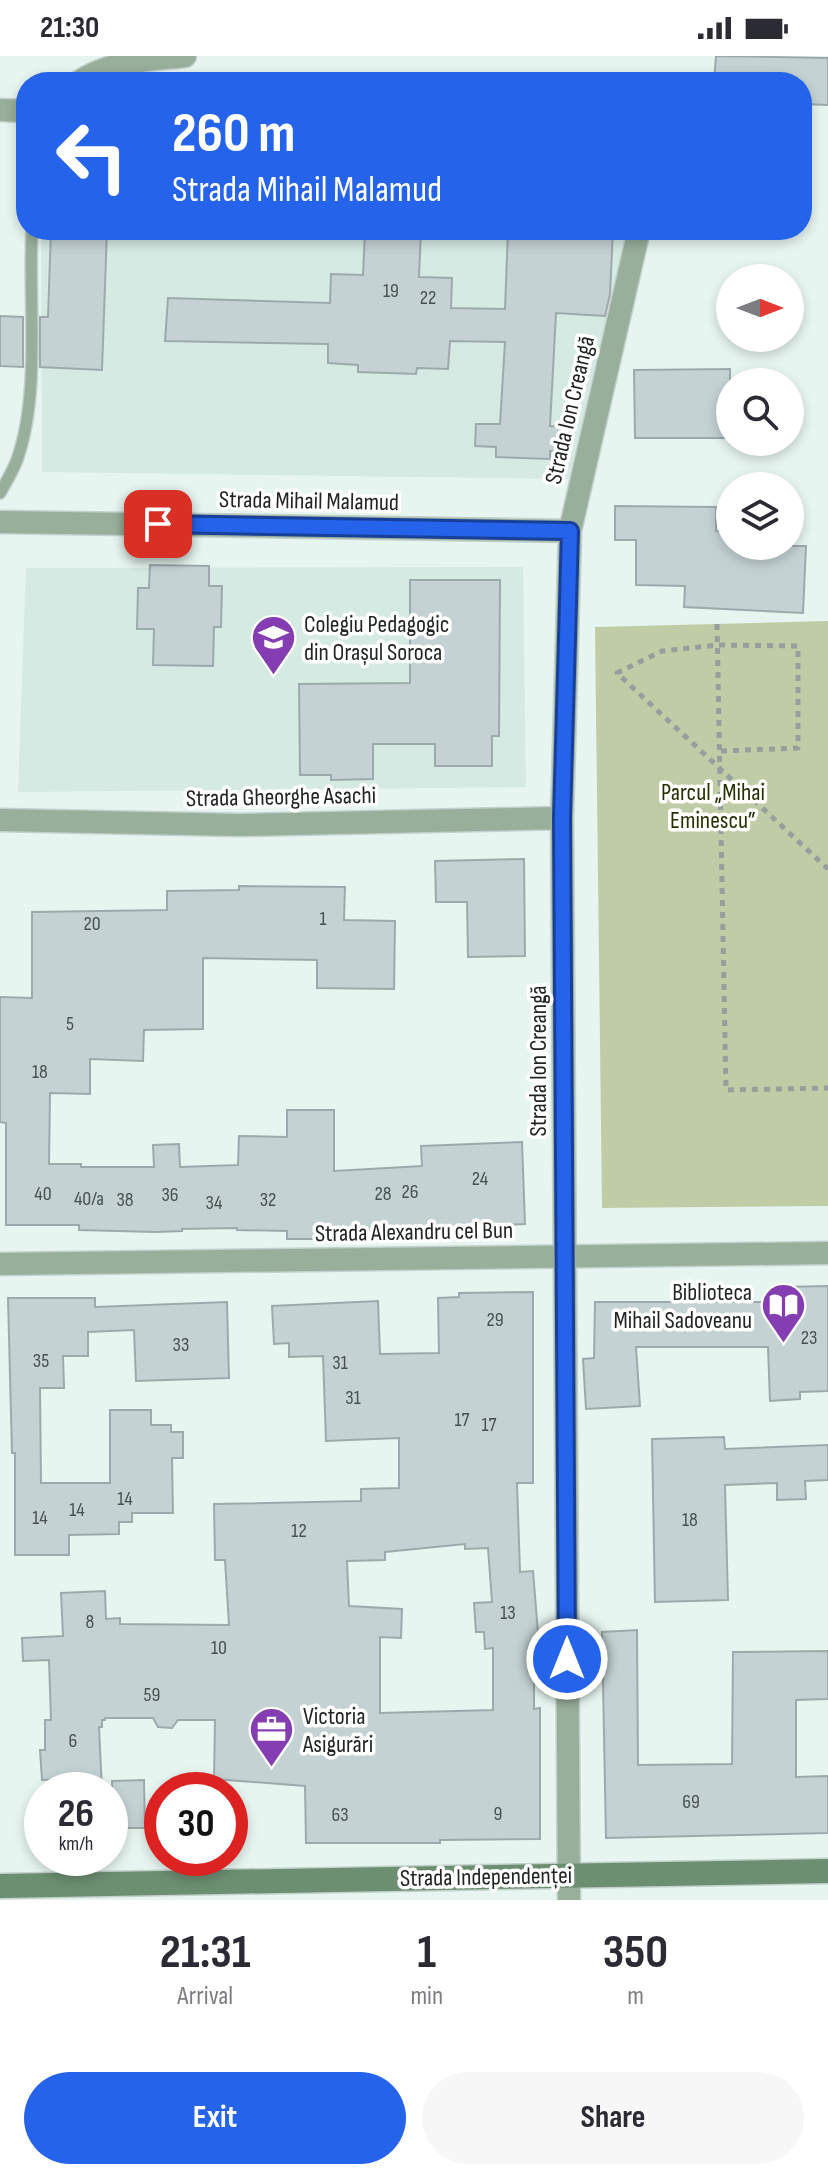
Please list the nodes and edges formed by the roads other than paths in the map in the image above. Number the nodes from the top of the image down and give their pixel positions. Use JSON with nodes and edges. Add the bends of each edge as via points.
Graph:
{"nodes":[{"id":1,"x":185,"y":56,"type":"edge"},
{"id":2,"x":101,"y":72,"type":"edge"},
{"id":3,"x":32,"y":240,"type":"edge"},
{"id":4,"x":637,"y":240,"type":"edge"},
{"id":5,"x":0,"y":493,"type":"edge"},
{"id":6,"x":0,"y":522,"type":"edge"},
{"id":7,"x":570,"y":531,"type":"junction"},
{"id":8,"x":562,"y":818,"type":"junction"},
{"id":9,"x":0,"y":820,"type":"edge"},
{"id":10,"x":828,"y":1253,"type":"edge"},
{"id":11,"x":565,"y":1256,"type":"junction"},
{"id":12,"x":0,"y":1264,"type":"edge"},
{"id":13,"x":828,"y":1871,"type":"edge"},
{"id":14,"x":0,"y":1886,"type":"edge"},
{"id":15,"x":569,"y":1888,"type":"edge"}],
"edges":[{"from":1,"to":2,"type":"street","via":[[126,63]]},
{"from":3,"to":5,"type":"lane","via":[[26,425]]},
{"from":4,"to":7,"type":"street","name":"Strada Ion Creangă"},
{"from":6,"to":7,"type":"street","name":"Strada Mihail Malamud"},
{"from":7,"to":8,"type":"street","name":"Strada Ion Creangă"},
{"from":8,"to":9,"type":"street","name":"Strada Gheorghe Asachi","via":[[239,825]]},
{"from":8,"to":11,"type":"street","name":"Strada Ion Creangă"},
{"from":10,"to":11,"type":"street","name":"Strada Alexandru cel Bun"},
{"from":11,"to":12,"type":"street","name":"Strada Alexandru cel Bun"},
{"from":11,"to":15,"type":"street","name":"Strada Ion Creangă"},
{"from":13,"to":15,"type":"main road","name":"Strada Independenței"},
{"from":14,"to":15,"type":"main road","name":"Strada Independenței"}]}
